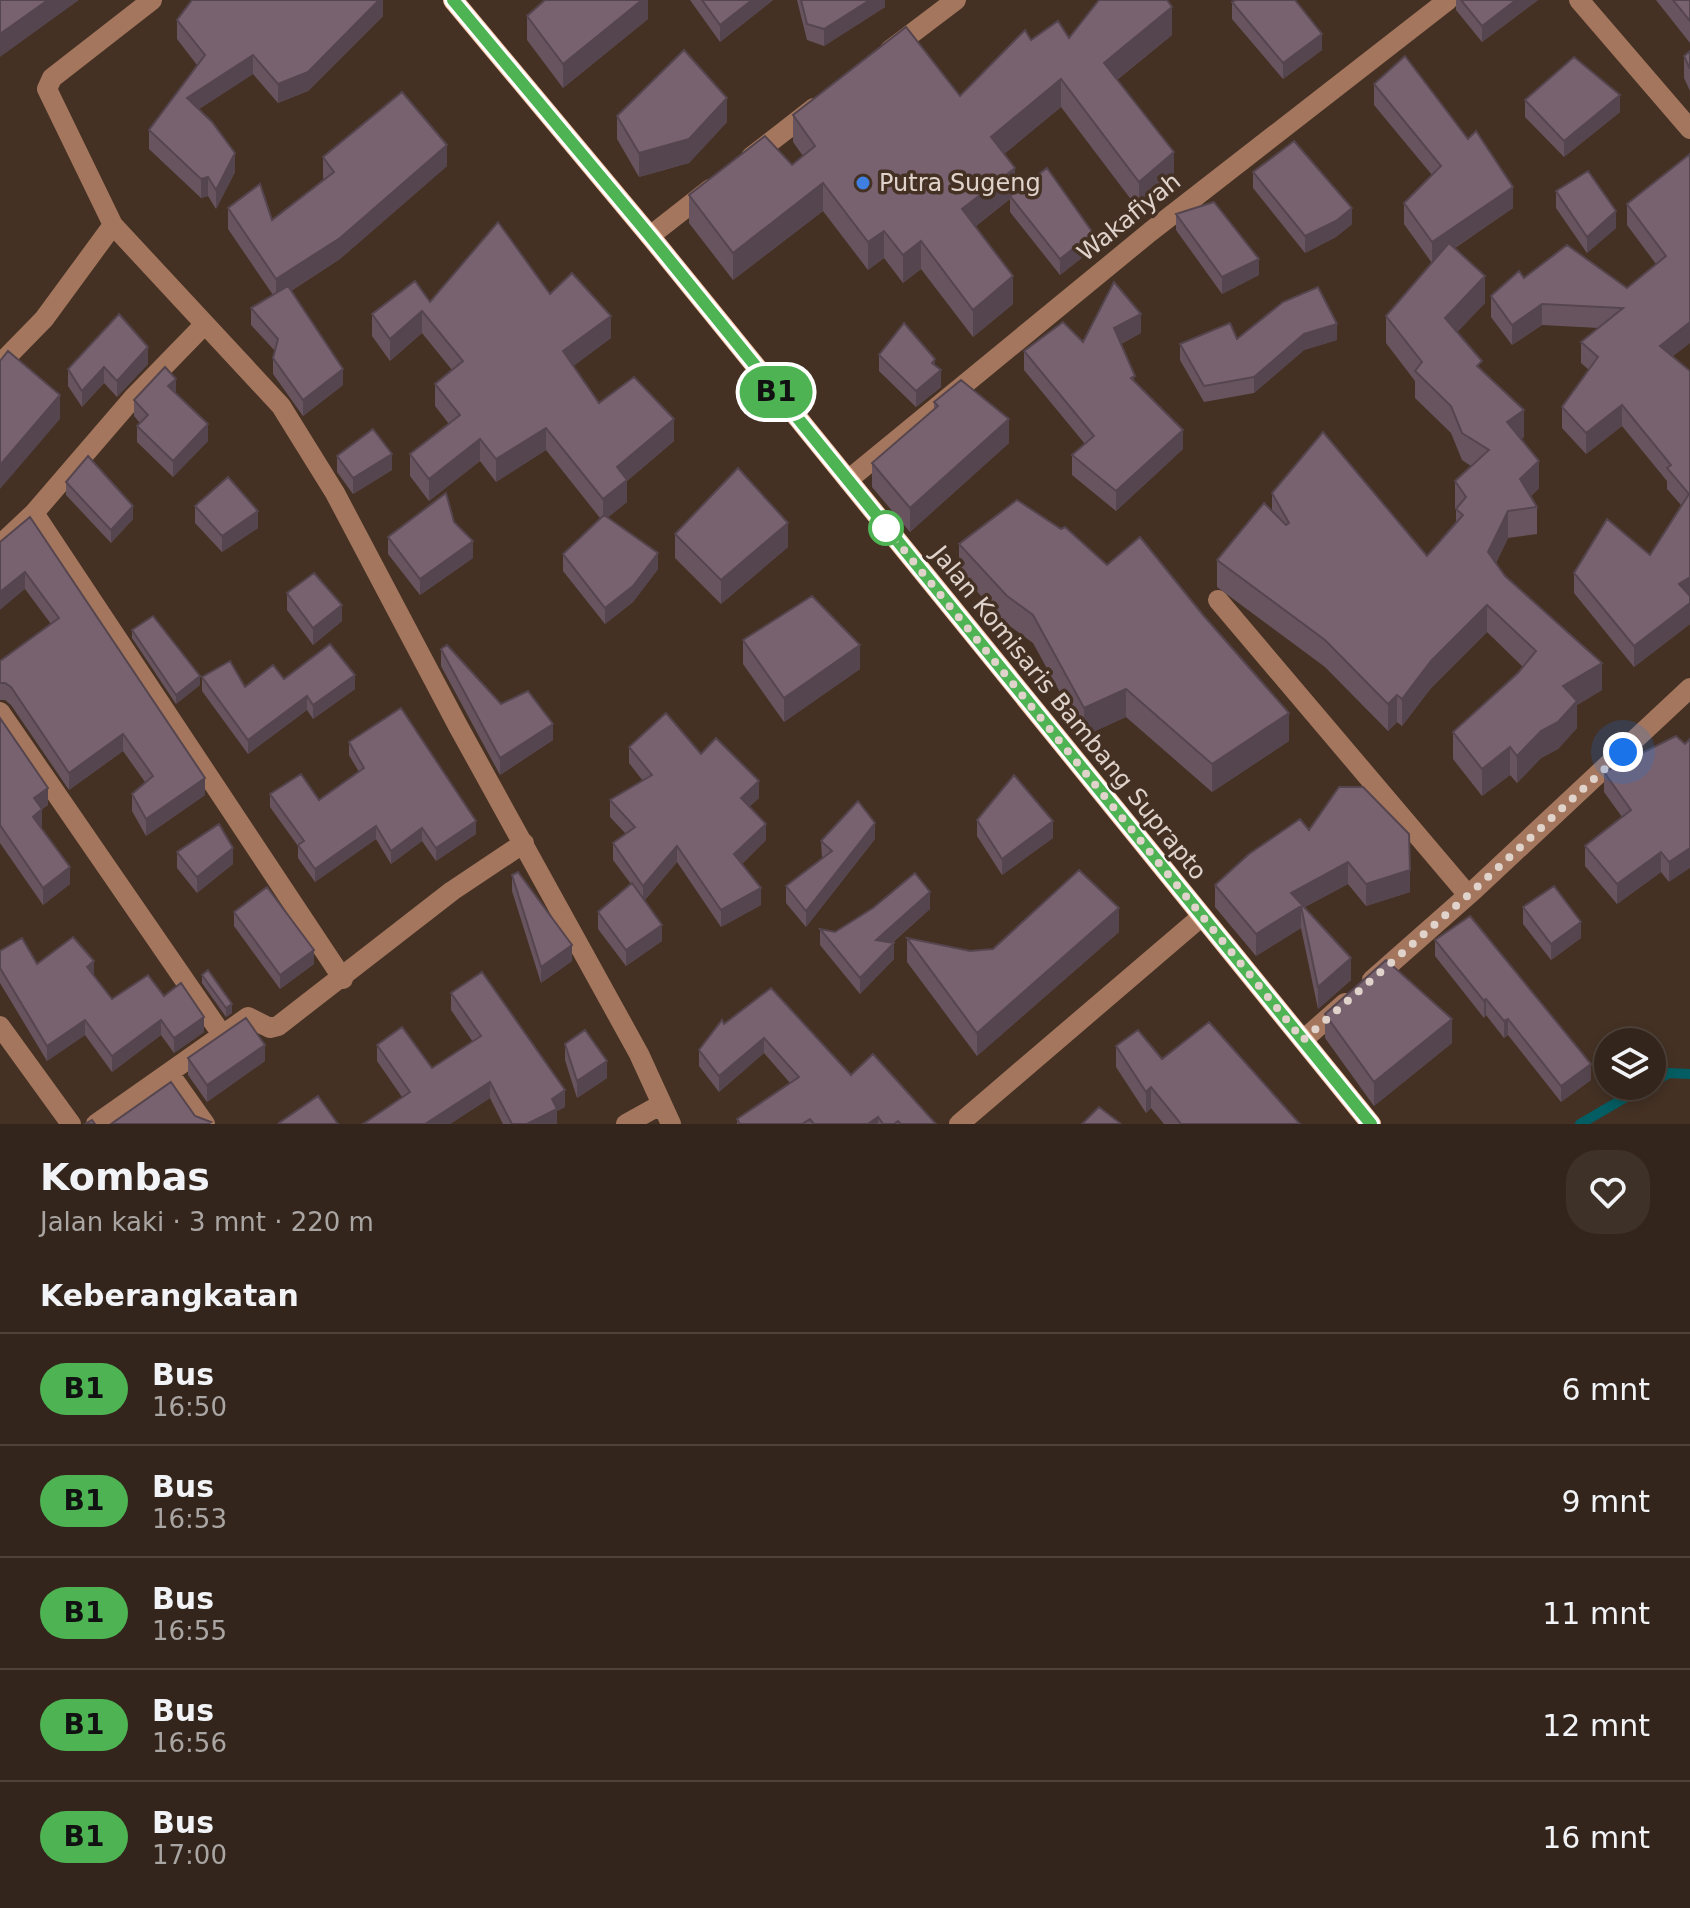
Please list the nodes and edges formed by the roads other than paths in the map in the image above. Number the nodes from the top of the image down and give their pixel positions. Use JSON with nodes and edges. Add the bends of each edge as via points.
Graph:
{"nodes":[{"id":1,"x":152,"y":0,"type":"edge"},
{"id":2,"x":453,"y":0,"type":"edge"},
{"id":3,"x":956,"y":0,"type":"edge"},
{"id":4,"x":1448,"y":0,"type":"edge"},
{"id":5,"x":1579,"y":0,"type":"edge"},
{"id":6,"x":874,"y":62,"type":"edge"},
{"id":7,"x":836,"y":91,"type":"edge"},
{"id":8,"x":1690,"y":129,"type":"edge"},
{"id":9,"x":113,"y":225,"type":"junction"},
{"id":10,"x":650,"y":236,"type":"junction"},
{"id":11,"x":205,"y":324,"type":"junction"},
{"id":12,"x":0,"y":364,"type":"edge"},
{"id":13,"x":848,"y":480,"type":"junction"},
{"id":14,"x":34,"y":513,"type":"junction"},
{"id":15,"x":0,"y":545,"type":"edge"},
{"id":16,"x":1218,"y":600,"type":"dead end"},
{"id":17,"x":1690,"y":688,"type":"edge"},
{"id":18,"x":0,"y":712,"type":"edge"},
{"id":19,"x":524,"y":843,"type":"junction"},
{"id":20,"x":1468,"y":895,"type":"junction"},
{"id":21,"x":1201,"y":917,"type":"junction"},
{"id":22,"x":343,"y":979,"type":"junction"},
{"id":23,"x":0,"y":1026,"type":"edge"},
{"id":24,"x":223,"y":1036,"type":"junction"},
{"id":25,"x":1303,"y":1040,"type":"junction"},
{"id":26,"x":169,"y":1073,"type":"junction"},
{"id":27,"x":662,"y":1104,"type":"junction"},
{"id":28,"x":71,"y":1124,"type":"edge"},
{"id":29,"x":96,"y":1124,"type":"edge"},
{"id":30,"x":205,"y":1124,"type":"edge"},
{"id":31,"x":626,"y":1124,"type":"edge"},
{"id":32,"x":671,"y":1124,"type":"edge"},
{"id":33,"x":959,"y":1124,"type":"edge"},
{"id":34,"x":1371,"y":1124,"type":"edge"}],
"edges":[{"from":1,"to":9,"type":"street","via":[[47,83]]},
{"from":2,"to":10,"type":"main road","name":"Jalan Komisaris Bambang Suprapto"},
{"from":3,"to":6,"type":"street"},
{"from":4,"to":13,"type":"street","name":"Wakafiyah","via":[[1150,232]]},
{"from":5,"to":8,"type":"street"},
{"from":7,"to":10,"type":"street"},
{"from":9,"to":11,"type":"street"},
{"from":9,"to":12,"type":"street","via":[[44,319]]},
{"from":10,"to":13,"type":"main road","name":"Jalan Komisaris Bambang Suprapto"},
{"from":11,"to":14,"type":"street"},
{"from":11,"to":19,"type":"street","via":[[281,406],[304,443]]},
{"from":13,"to":21,"type":"main road","name":"Jalan Komisaris Bambang Suprapto"},
{"from":14,"to":15,"type":"street"},
{"from":14,"to":22,"type":"street"},
{"from":16,"to":20,"type":"street"},
{"from":17,"to":20,"type":"street"},
{"from":18,"to":24,"type":"street"},
{"from":19,"to":22,"type":"street","via":[[452,891]]},
{"from":19,"to":27,"type":"street"},
{"from":20,"to":25,"type":"street"},
{"from":21,"to":25,"type":"main road","name":"Jalan Komisaris Bambang Suprapto"},
{"from":21,"to":33,"type":"street"},
{"from":22,"to":24,"type":"street","via":[[278,1026],[270,1028],[248,1017]]},
{"from":23,"to":28,"type":"street"},
{"from":24,"to":26,"type":"street"},
{"from":25,"to":34,"type":"main road","name":"Jalan Komisaris Bambang Suprapto"},
{"from":26,"to":29,"type":"street"},
{"from":26,"to":30,"type":"street"},
{"from":27,"to":31,"type":"street"},
{"from":27,"to":32,"type":"street"}]}
